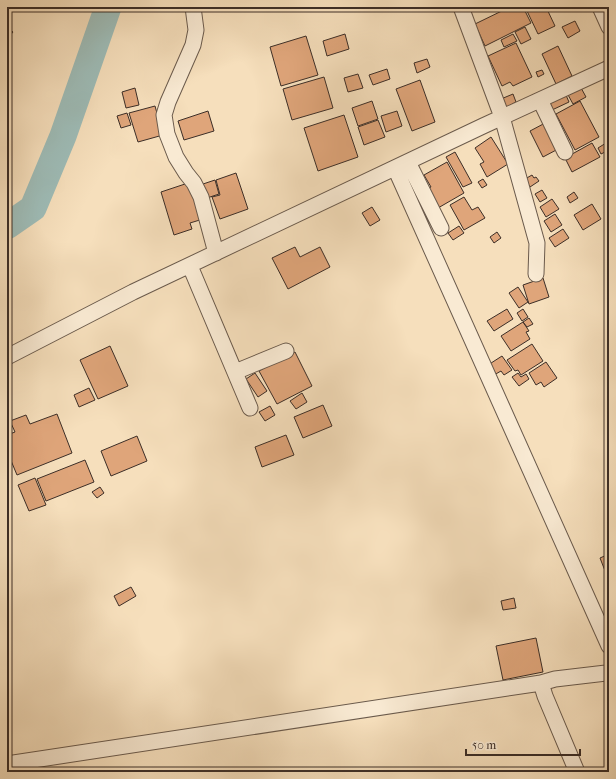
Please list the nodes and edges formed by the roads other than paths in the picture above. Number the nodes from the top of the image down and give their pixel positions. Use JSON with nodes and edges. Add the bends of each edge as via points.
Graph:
{"nodes":[{"id":1,"x":193,"y":7,"type":"edge"},
{"id":2,"x":461,"y":7,"type":"edge"},
{"id":3,"x":600,"y":7,"type":"edge"},
{"id":4,"x":609,"y":27,"type":"edge"},
{"id":5,"x":609,"y":68,"type":"edge"},
{"id":6,"x":540,"y":100,"type":"junction"},
{"id":7,"x":502,"y":117,"type":"junction"},
{"id":8,"x":565,"y":152,"type":"dead end"},
{"id":9,"x":401,"y":165,"type":"junction"},
{"id":10,"x":441,"y":228,"type":"dead end"},
{"id":11,"x":216,"y":253,"type":"junction"},
{"id":12,"x":190,"y":266,"type":"junction"},
{"id":13,"x":536,"y":274,"type":"dead end"},
{"id":14,"x":286,"y":352,"type":"dead end"},
{"id":15,"x":7,"y":357,"type":"edge"},
{"id":16,"x":235,"y":372,"type":"junction"},
{"id":17,"x":250,"y":408,"type":"dead end"},
{"id":18,"x":609,"y":646,"type":"edge"},
{"id":19,"x":609,"y":672,"type":"edge"},
{"id":20,"x":541,"y":683,"type":"junction"},
{"id":21,"x":7,"y":764,"type":"edge"},
{"id":22,"x":577,"y":772,"type":"edge"}],
"edges":[{"from":1,"to":11,"type":"street","via":[[196,30],[193,45],[164,115],[167,134],[176,158],[201,197]]},
{"from":2,"to":7,"type":"street"},
{"from":3,"to":4,"type":"street"},
{"from":5,"to":6,"type":"street"},
{"from":6,"to":7,"type":"street"},
{"from":6,"to":8,"type":"street"},
{"from":7,"to":9,"type":"street"},
{"from":7,"to":13,"type":"street","via":[[537,243]]},
{"from":9,"to":10,"type":"street"},
{"from":9,"to":11,"type":"street"},
{"from":9,"to":18,"type":"street"},
{"from":11,"to":12,"type":"street"},
{"from":12,"to":15,"type":"street","via":[[133,292]]},
{"from":12,"to":16,"type":"street"},
{"from":14,"to":16,"type":"street"},
{"from":16,"to":17,"type":"street"},
{"from":19,"to":20,"type":"street"},
{"from":20,"to":21,"type":"street"},
{"from":20,"to":22,"type":"street"}]}
